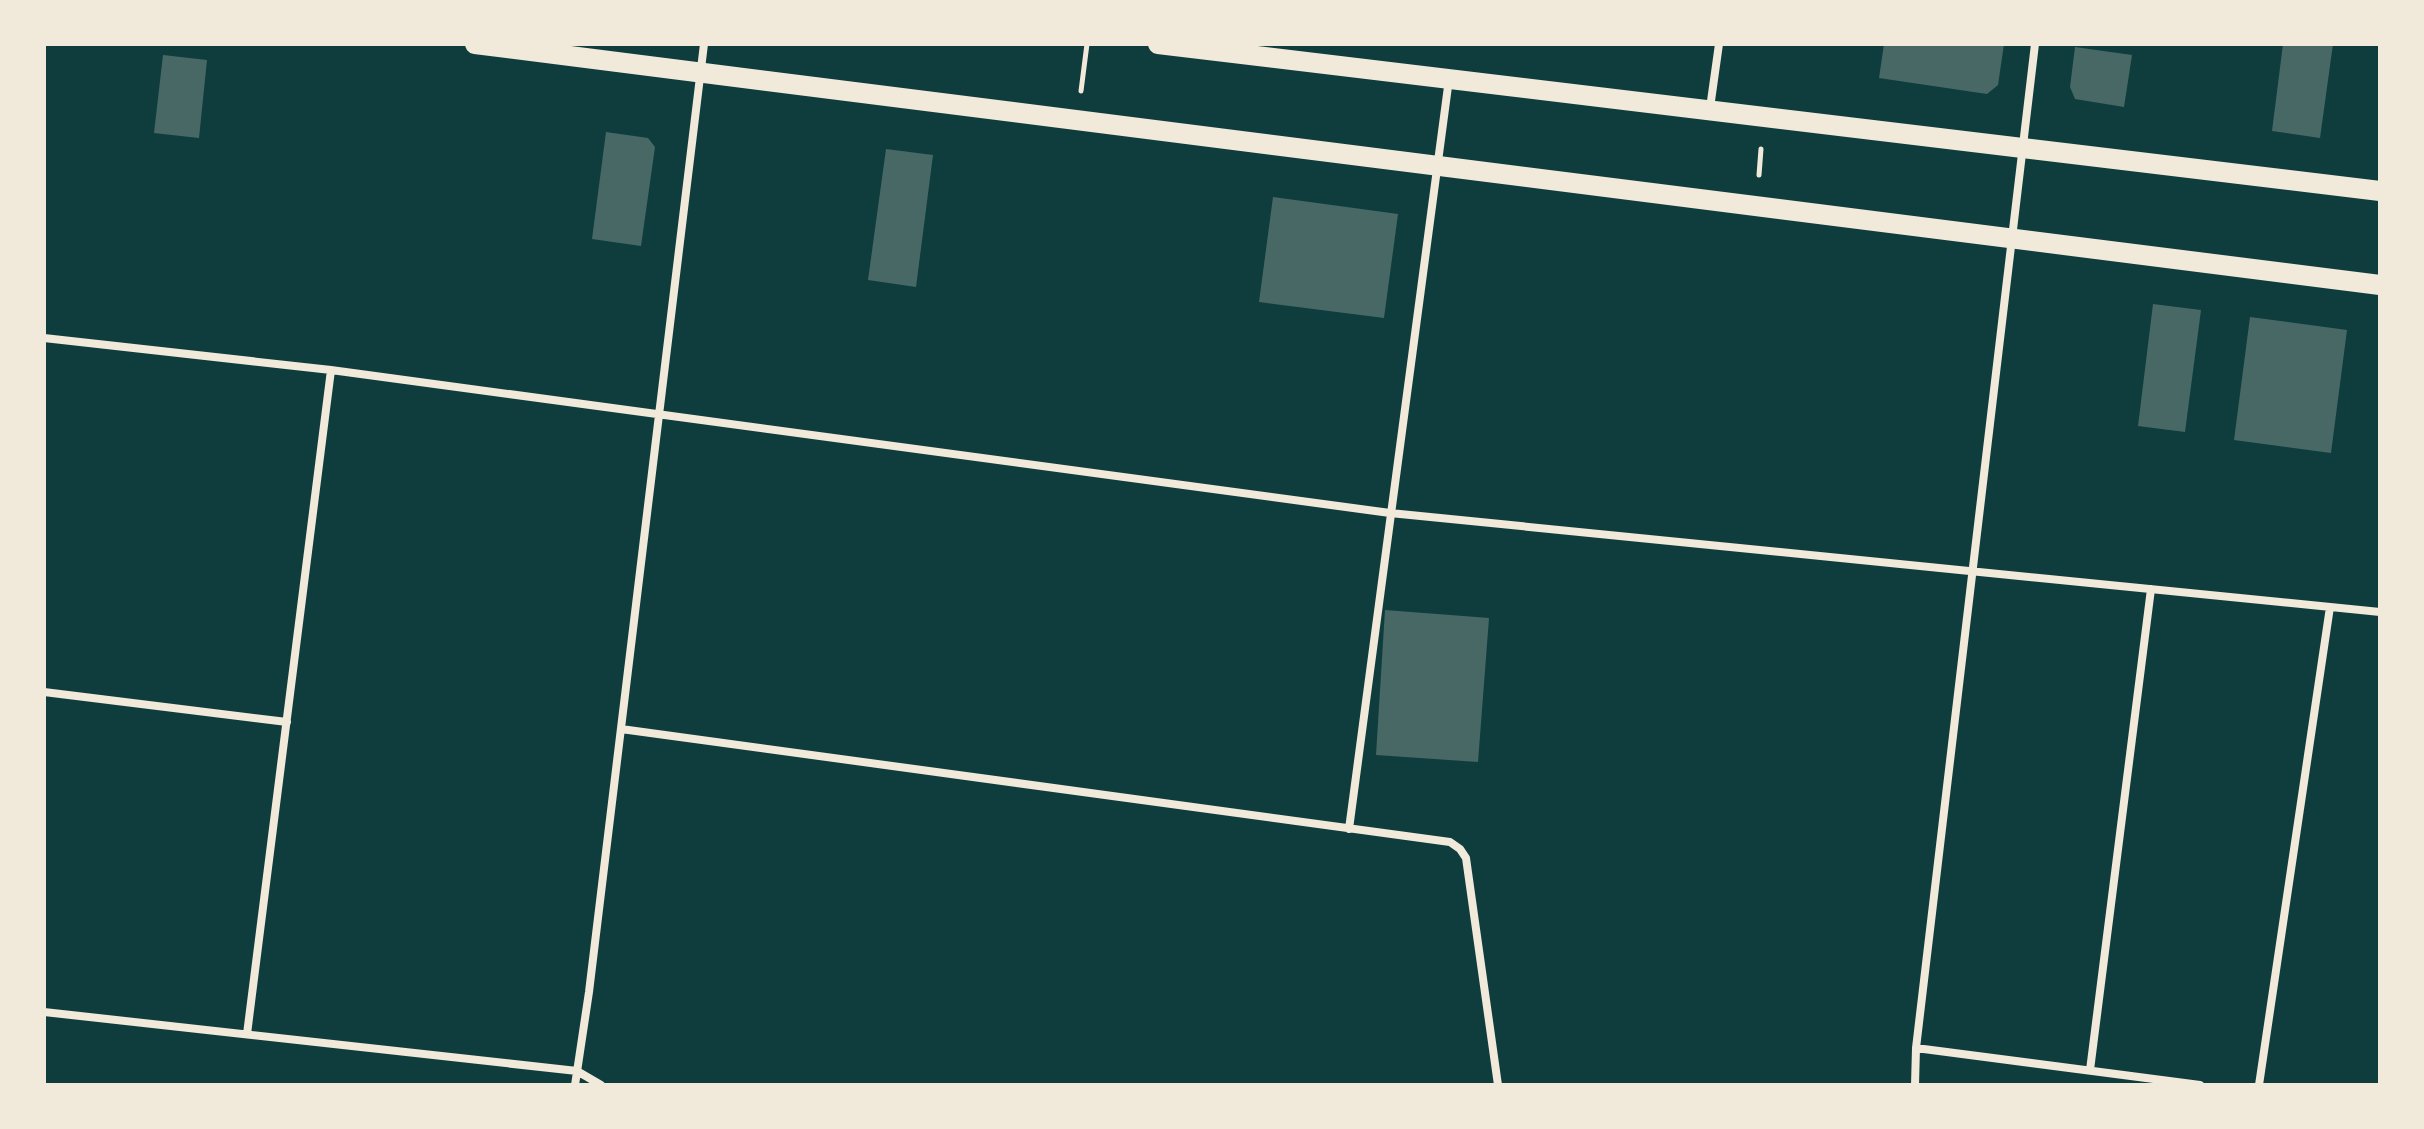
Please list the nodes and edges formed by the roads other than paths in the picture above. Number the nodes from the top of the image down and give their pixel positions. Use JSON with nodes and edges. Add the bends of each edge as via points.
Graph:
{"nodes":[{"id":1,"x":475,"y":44,"type":"edge"},
{"id":2,"x":704,"y":44,"type":"edge"},
{"id":3,"x":1158,"y":44,"type":"edge"},
{"id":4,"x":1719,"y":44,"type":"edge"},
{"id":5,"x":2035,"y":44,"type":"edge"},
{"id":6,"x":702,"y":73,"type":"junction"},
{"id":7,"x":1449,"y":78,"type":"junction"},
{"id":8,"x":1710,"y":109,"type":"junction"},
{"id":9,"x":2022,"y":147,"type":"junction"},
{"id":10,"x":1438,"y":165,"type":"junction"},
{"id":11,"x":2380,"y":191,"type":"edge"},
{"id":12,"x":2011,"y":238,"type":"junction"},
{"id":13,"x":2380,"y":285,"type":"edge"},
{"id":14,"x":44,"y":338,"type":"edge"},
{"id":15,"x":331,"y":370,"type":"junction"},
{"id":16,"x":661,"y":413,"type":"junction"},
{"id":17,"x":1390,"y":513,"type":"junction"},
{"id":18,"x":1972,"y":572,"type":"junction"},
{"id":19,"x":2151,"y":589,"type":"junction"},
{"id":20,"x":2330,"y":607,"type":"junction"},
{"id":21,"x":2380,"y":612,"type":"edge"},
{"id":22,"x":44,"y":692,"type":"edge"},
{"id":23,"x":287,"y":722,"type":"junction"},
{"id":24,"x":621,"y":729,"type":"junction"},
{"id":25,"x":1349,"y":829,"type":"junction"},
{"id":26,"x":44,"y":1012,"type":"edge"},
{"id":27,"x":247,"y":1034,"type":"junction"},
{"id":28,"x":1916,"y":1048,"type":"junction"},
{"id":29,"x":2090,"y":1070,"type":"junction"},
{"id":30,"x":577,"y":1071,"type":"junction"},
{"id":31,"x":575,"y":1085,"type":"edge"},
{"id":32,"x":601,"y":1085,"type":"edge"},
{"id":33,"x":1498,"y":1085,"type":"edge"},
{"id":34,"x":1915,"y":1085,"type":"edge"},
{"id":35,"x":2200,"y":1085,"type":"edge"},
{"id":36,"x":2259,"y":1085,"type":"edge"}],
"edges":[{"from":1,"to":6,"type":"main road"},
{"from":2,"to":6,"type":"street"},
{"from":3,"to":7,"type":"main road"},
{"from":4,"to":8,"type":"street"},
{"from":5,"to":9,"type":"street"},
{"from":6,"to":10,"type":"main road"},
{"from":6,"to":16,"type":"street"},
{"from":7,"to":8,"type":"main road"},
{"from":7,"to":10,"type":"street"},
{"from":8,"to":9,"type":"main road"},
{"from":9,"to":11,"type":"main road"},
{"from":9,"to":12,"type":"street"},
{"from":10,"to":12,"type":"main road"},
{"from":10,"to":17,"type":"street"},
{"from":12,"to":13,"type":"main road"},
{"from":12,"to":18,"type":"street"},
{"from":14,"to":15,"type":"street"},
{"from":15,"to":16,"type":"street"},
{"from":15,"to":23,"type":"street"},
{"from":16,"to":17,"type":"street"},
{"from":16,"to":24,"type":"street"},
{"from":17,"to":18,"type":"street"},
{"from":17,"to":25,"type":"street"},
{"from":18,"to":19,"type":"street"},
{"from":18,"to":28,"type":"street"},
{"from":19,"to":20,"type":"street"},
{"from":19,"to":29,"type":"street"},
{"from":20,"to":21,"type":"street"},
{"from":20,"to":36,"type":"street"},
{"from":22,"to":23,"type":"street"},
{"from":23,"to":27,"type":"street"},
{"from":24,"to":25,"type":"street"},
{"from":24,"to":30,"type":"street"},
{"from":25,"to":33,"type":"street","via":[[1450,842],[1466,858]]},
{"from":26,"to":27,"type":"street"},
{"from":27,"to":30,"type":"street"},
{"from":28,"to":29,"type":"street"},
{"from":28,"to":34,"type":"street"},
{"from":29,"to":35,"type":"street"},
{"from":30,"to":31,"type":"street"},
{"from":30,"to":32,"type":"street"}]}
